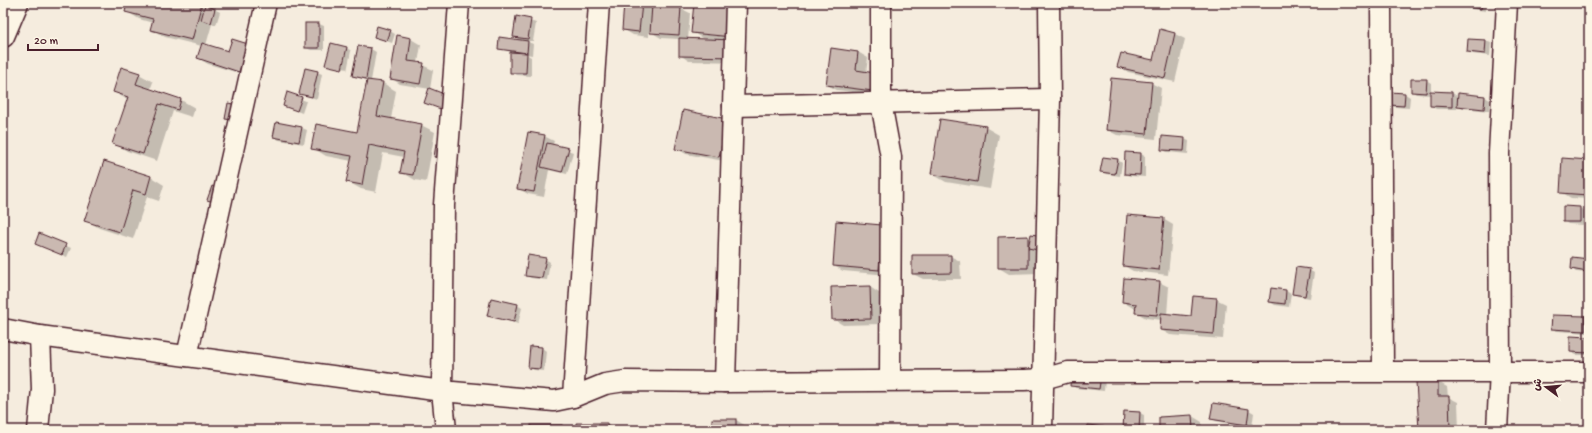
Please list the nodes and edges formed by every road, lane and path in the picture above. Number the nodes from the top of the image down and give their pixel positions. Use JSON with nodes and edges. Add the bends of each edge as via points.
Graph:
{"nodes":[{"id":1,"x":17,"y":3,"type":"edge"},
{"id":2,"x":266,"y":3,"type":"edge"},
{"id":3,"x":459,"y":3,"type":"edge"},
{"id":4,"x":599,"y":3,"type":"edge"},
{"id":5,"x":736,"y":3,"type":"edge"},
{"id":6,"x":881,"y":3,"type":"edge"},
{"id":7,"x":1049,"y":3,"type":"edge"},
{"id":8,"x":1381,"y":3,"type":"edge"},
{"id":9,"x":1507,"y":3,"type":"edge"},
{"id":10,"x":3,"y":36,"type":"edge"},
{"id":11,"x":1050,"y":99,"type":"junction"},
{"id":12,"x":881,"y":103,"type":"junction"},
{"id":13,"x":733,"y":106,"type":"junction"},
{"id":14,"x":3,"y":328,"type":"edge"},
{"id":15,"x":40,"y":336,"type":"junction"},
{"id":16,"x":187,"y":356,"type":"junction"},
{"id":17,"x":1383,"y":371,"type":"junction"},
{"id":18,"x":1500,"y":371,"type":"junction"},
{"id":19,"x":1589,"y":372,"type":"edge"},
{"id":20,"x":1043,"y":379,"type":"junction"},
{"id":21,"x":890,"y":380,"type":"junction"},
{"id":22,"x":725,"y":382,"type":"junction"},
{"id":23,"x":442,"y":391,"type":"junction"},
{"id":24,"x":573,"y":397,"type":"junction"},
{"id":25,"x":38,"y":430,"type":"edge"},
{"id":26,"x":446,"y":430,"type":"edge"},
{"id":27,"x":1042,"y":430,"type":"edge"},
{"id":28,"x":1497,"y":430,"type":"edge"}],
"edges":[{"from":1,"to":10,"type":"street"},
{"from":2,"to":16,"type":"street"},
{"from":3,"to":23,"type":"street","via":[[444,205]]},
{"from":4,"to":24,"type":"street"},
{"from":5,"to":13,"type":"street"},
{"from":6,"to":12,"type":"street"},
{"from":7,"to":11,"type":"street"},
{"from":8,"to":17,"type":"street"},
{"from":9,"to":18,"type":"street","via":[[1499,153]]},
{"from":11,"to":12,"type":"street"},
{"from":11,"to":20,"type":"street"},
{"from":12,"to":13,"type":"street"},
{"from":12,"to":21,"type":"street","via":[[891,157]]},
{"from":13,"to":22,"type":"street"},
{"from":14,"to":15,"type":"street"},
{"from":15,"to":16,"type":"street"},
{"from":15,"to":25,"type":"street","via":[[42,389]]},
{"from":16,"to":23,"type":"street"},
{"from":17,"to":18,"type":"street"},
{"from":17,"to":20,"type":"street","via":[[1068,372]]},
{"from":18,"to":19,"type":"street"},
{"from":18,"to":28,"type":"street"},
{"from":20,"to":21,"type":"street"},
{"from":20,"to":27,"type":"street"},
{"from":21,"to":22,"type":"street"},
{"from":22,"to":24,"type":"street","via":[[625,381],[605,384]]},
{"from":23,"to":24,"type":"street","via":[[554,401]]},
{"from":23,"to":26,"type":"street"}]}
